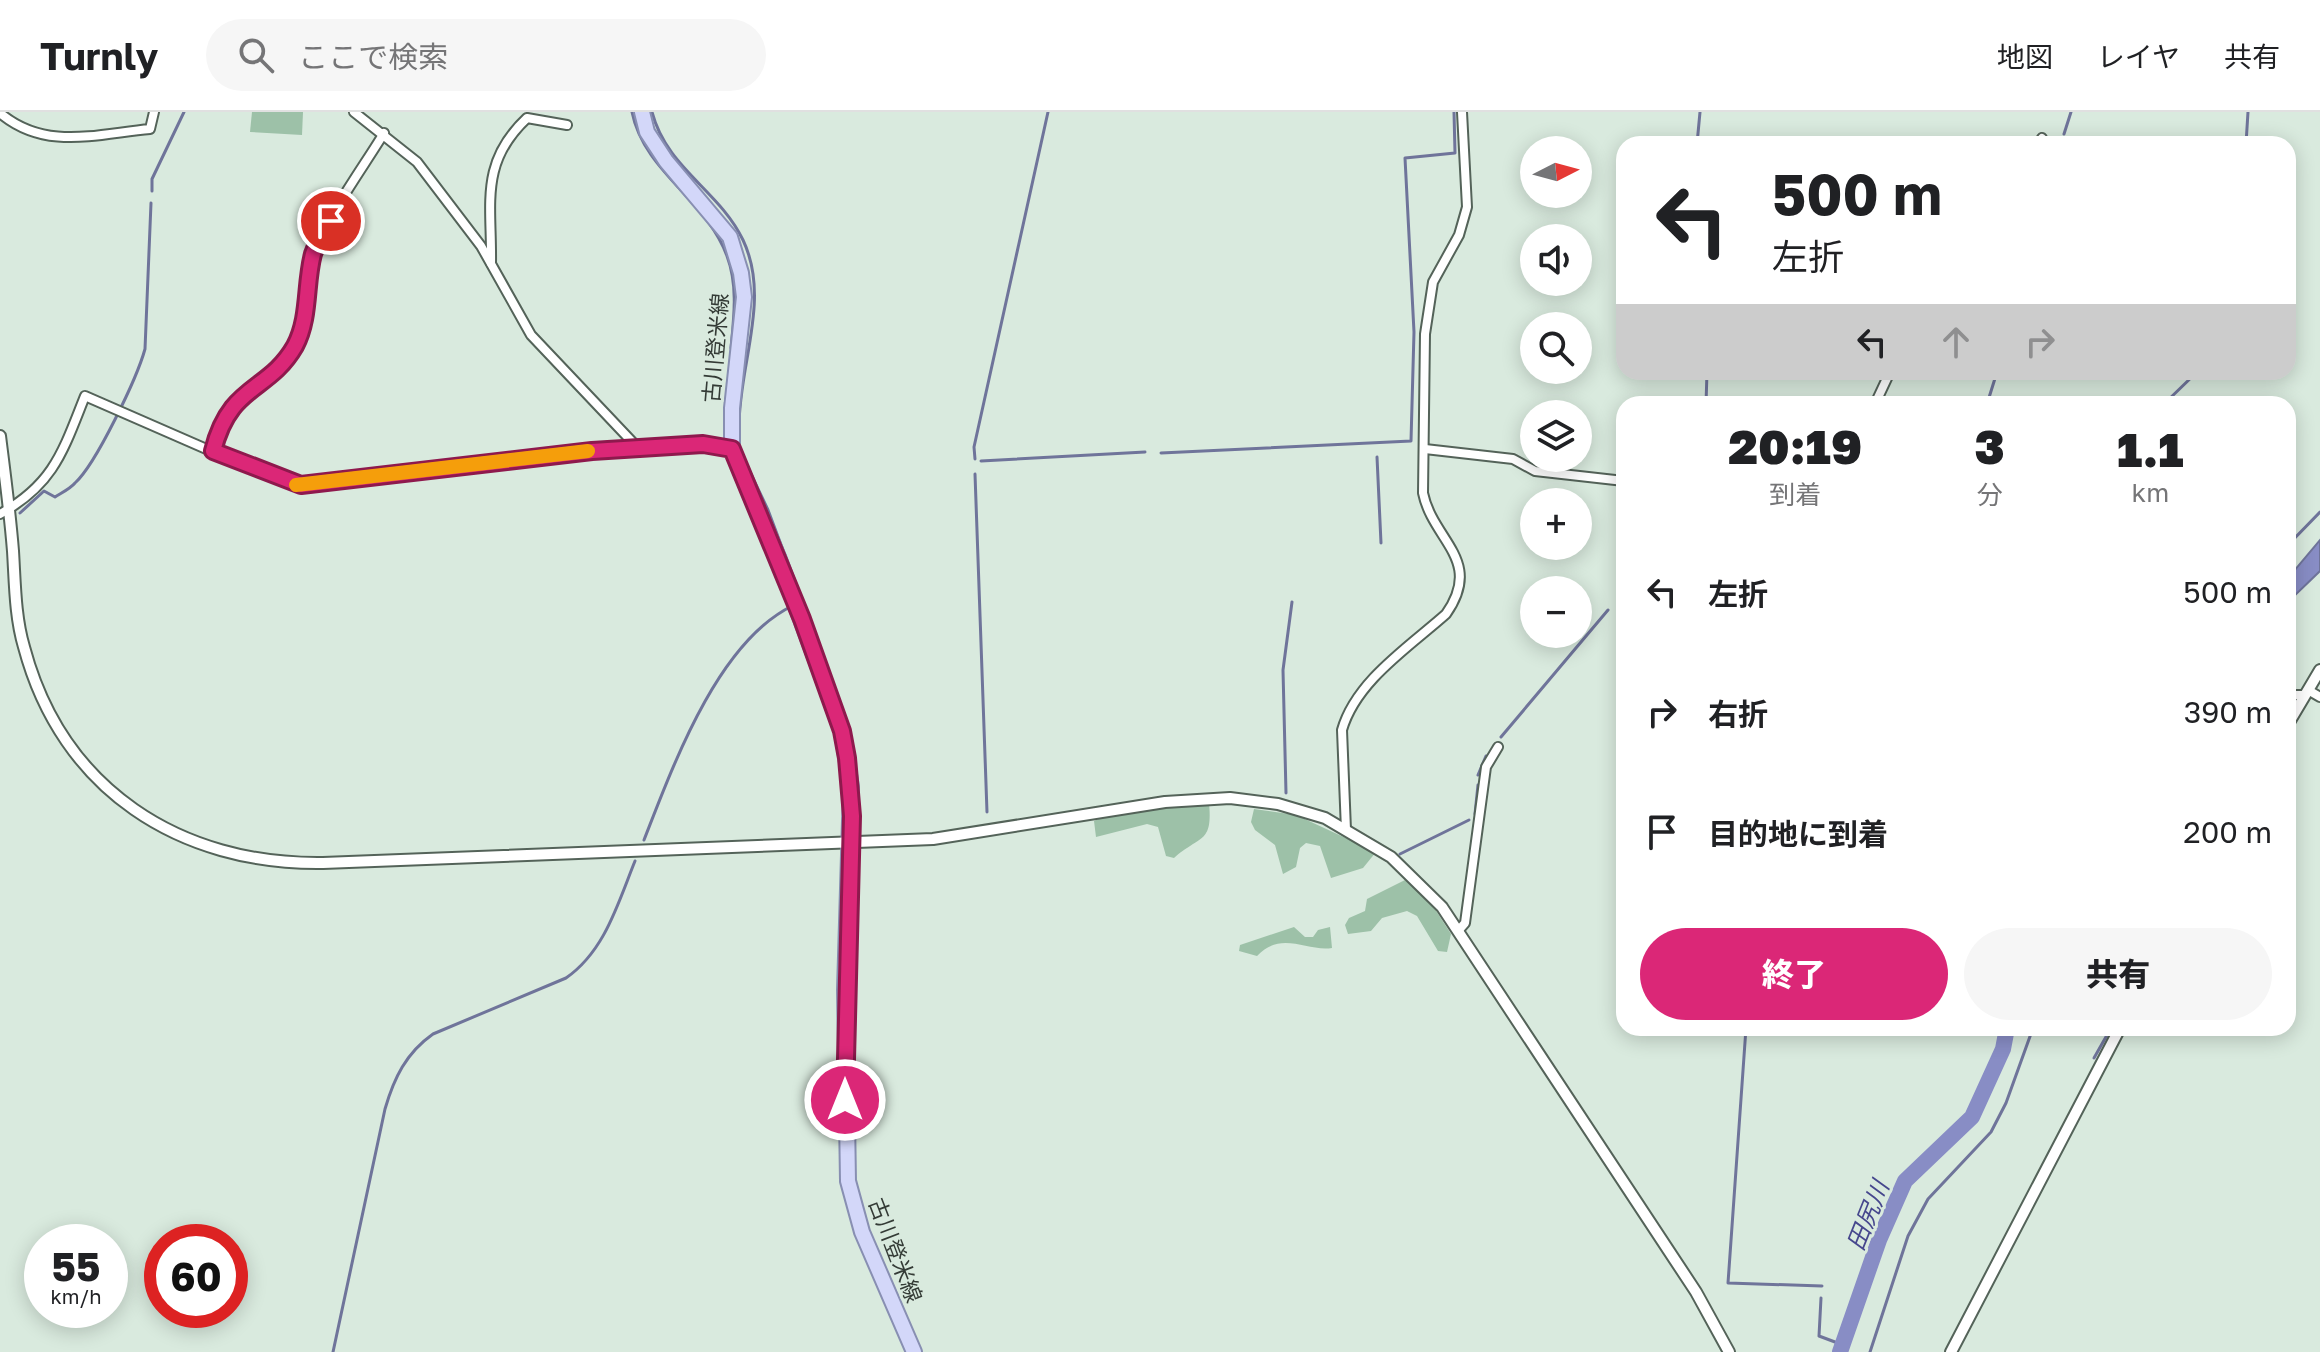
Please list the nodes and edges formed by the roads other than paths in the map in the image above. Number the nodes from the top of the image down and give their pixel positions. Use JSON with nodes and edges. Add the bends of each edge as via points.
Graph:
{"nodes":[{"id":1,"x":154,"y":112,"type":"edge"},
{"id":2,"x":354,"y":112,"type":"edge"},
{"id":3,"x":642,"y":112,"type":"edge"},
{"id":4,"x":1462,"y":112,"type":"edge"},
{"id":5,"x":0,"y":113,"type":"edge"},
{"id":6,"x":567,"y":125,"type":"dead end"},
{"id":7,"x":384,"y":133,"type":"junction"},
{"id":8,"x":491,"y":264,"type":"junction"},
{"id":9,"x":0,"y":436,"type":"edge"},
{"id":10,"x":638,"y":448,"type":"junction"},
{"id":11,"x":732,"y":449,"type":"junction"},
{"id":12,"x":1425,"y":449,"type":"junction"},
{"id":13,"x":213,"y":451,"type":"junction"},
{"id":14,"x":1616,"y":480,"type":"edge"},
{"id":15,"x":5,"y":511,"type":"edge"},
{"id":16,"x":2320,"y":670,"type":"edge"},
{"id":17,"x":2307,"y":692,"type":"junction"},
{"id":18,"x":2296,"y":694,"type":"edge"},
{"id":19,"x":2320,"y":697,"type":"edge"},
{"id":20,"x":2296,"y":711,"type":"edge"},
{"id":21,"x":1498,"y":747,"type":"dead end"},
{"id":22,"x":1346,"y":830,"type":"junction"},
{"id":23,"x":851,"y":842,"type":"junction"},
{"id":24,"x":1458,"y":931,"type":"junction"},
{"id":25,"x":2116,"y":1036,"type":"edge"},
{"id":26,"x":914,"y":1352,"type":"edge"},
{"id":27,"x":1729,"y":1352,"type":"edge"},
{"id":28,"x":1951,"y":1352,"type":"edge"}],
"edges":[{"from":1,"to":5,"type":"street","via":[[150,129],[51,138],[33,135]]},
{"from":2,"to":7,"type":"street"},
{"from":3,"to":11,"type":"main road","name":"古川登米線","via":[[656,146],[720,222],[737,254],[744,297]]},
{"from":4,"to":12,"type":"street","via":[[1467,207],[1459,235],[1433,282],[1425,334]]},
{"from":6,"to":8,"type":"street","via":[[527,118],[497,155],[489,188]]},
{"from":7,"to":8,"type":"street","via":[[417,162]]},
{"from":7,"to":13,"type":"street","via":[[317,243],[304,323],[295,345],[226,413]]},
{"from":8,"to":10,"type":"street","via":[[531,335]]},
{"from":9,"to":15,"type":"street"},
{"from":10,"to":11,"type":"street","via":[[703,444]]},
{"from":10,"to":13,"type":"street","via":[[301,485]]},
{"from":11,"to":23,"type":"main road","name":"古川登米線","via":[[842,731],[851,787]]},
{"from":12,"to":14,"type":"street","via":[[1513,459],[1535,471]]},
{"from":12,"to":22,"type":"street","via":[[1425,503],[1455,551],[1461,571],[1446,614],[1359,693],[1346,716]]},
{"from":13,"to":15,"type":"street","via":[[85,396],[56,467],[44,484]]},
{"from":15,"to":23,"type":"street","via":[[23,644],[33,678],[61,732],[102,783],[150,820],[195,844],[247,859],[301,864]]},
{"from":16,"to":17,"type":"street"},
{"from":17,"to":18,"type":"street"},
{"from":17,"to":19,"type":"street"},
{"from":17,"to":20,"type":"street"},
{"from":21,"to":24,"type":"street","via":[[1486,767],[1465,923]]},
{"from":22,"to":23,"type":"street","via":[[1302,810],[1207,797],[933,839]]},
{"from":22,"to":24,"type":"street","via":[[1401,865]]},
{"from":23,"to":26,"type":"main road","name":"古川登米線","via":[[845,990],[848,1181],[862,1232]]},
{"from":24,"to":27,"type":"street","via":[[1696,1292]]},
{"from":25,"to":28,"type":"street"}]}
